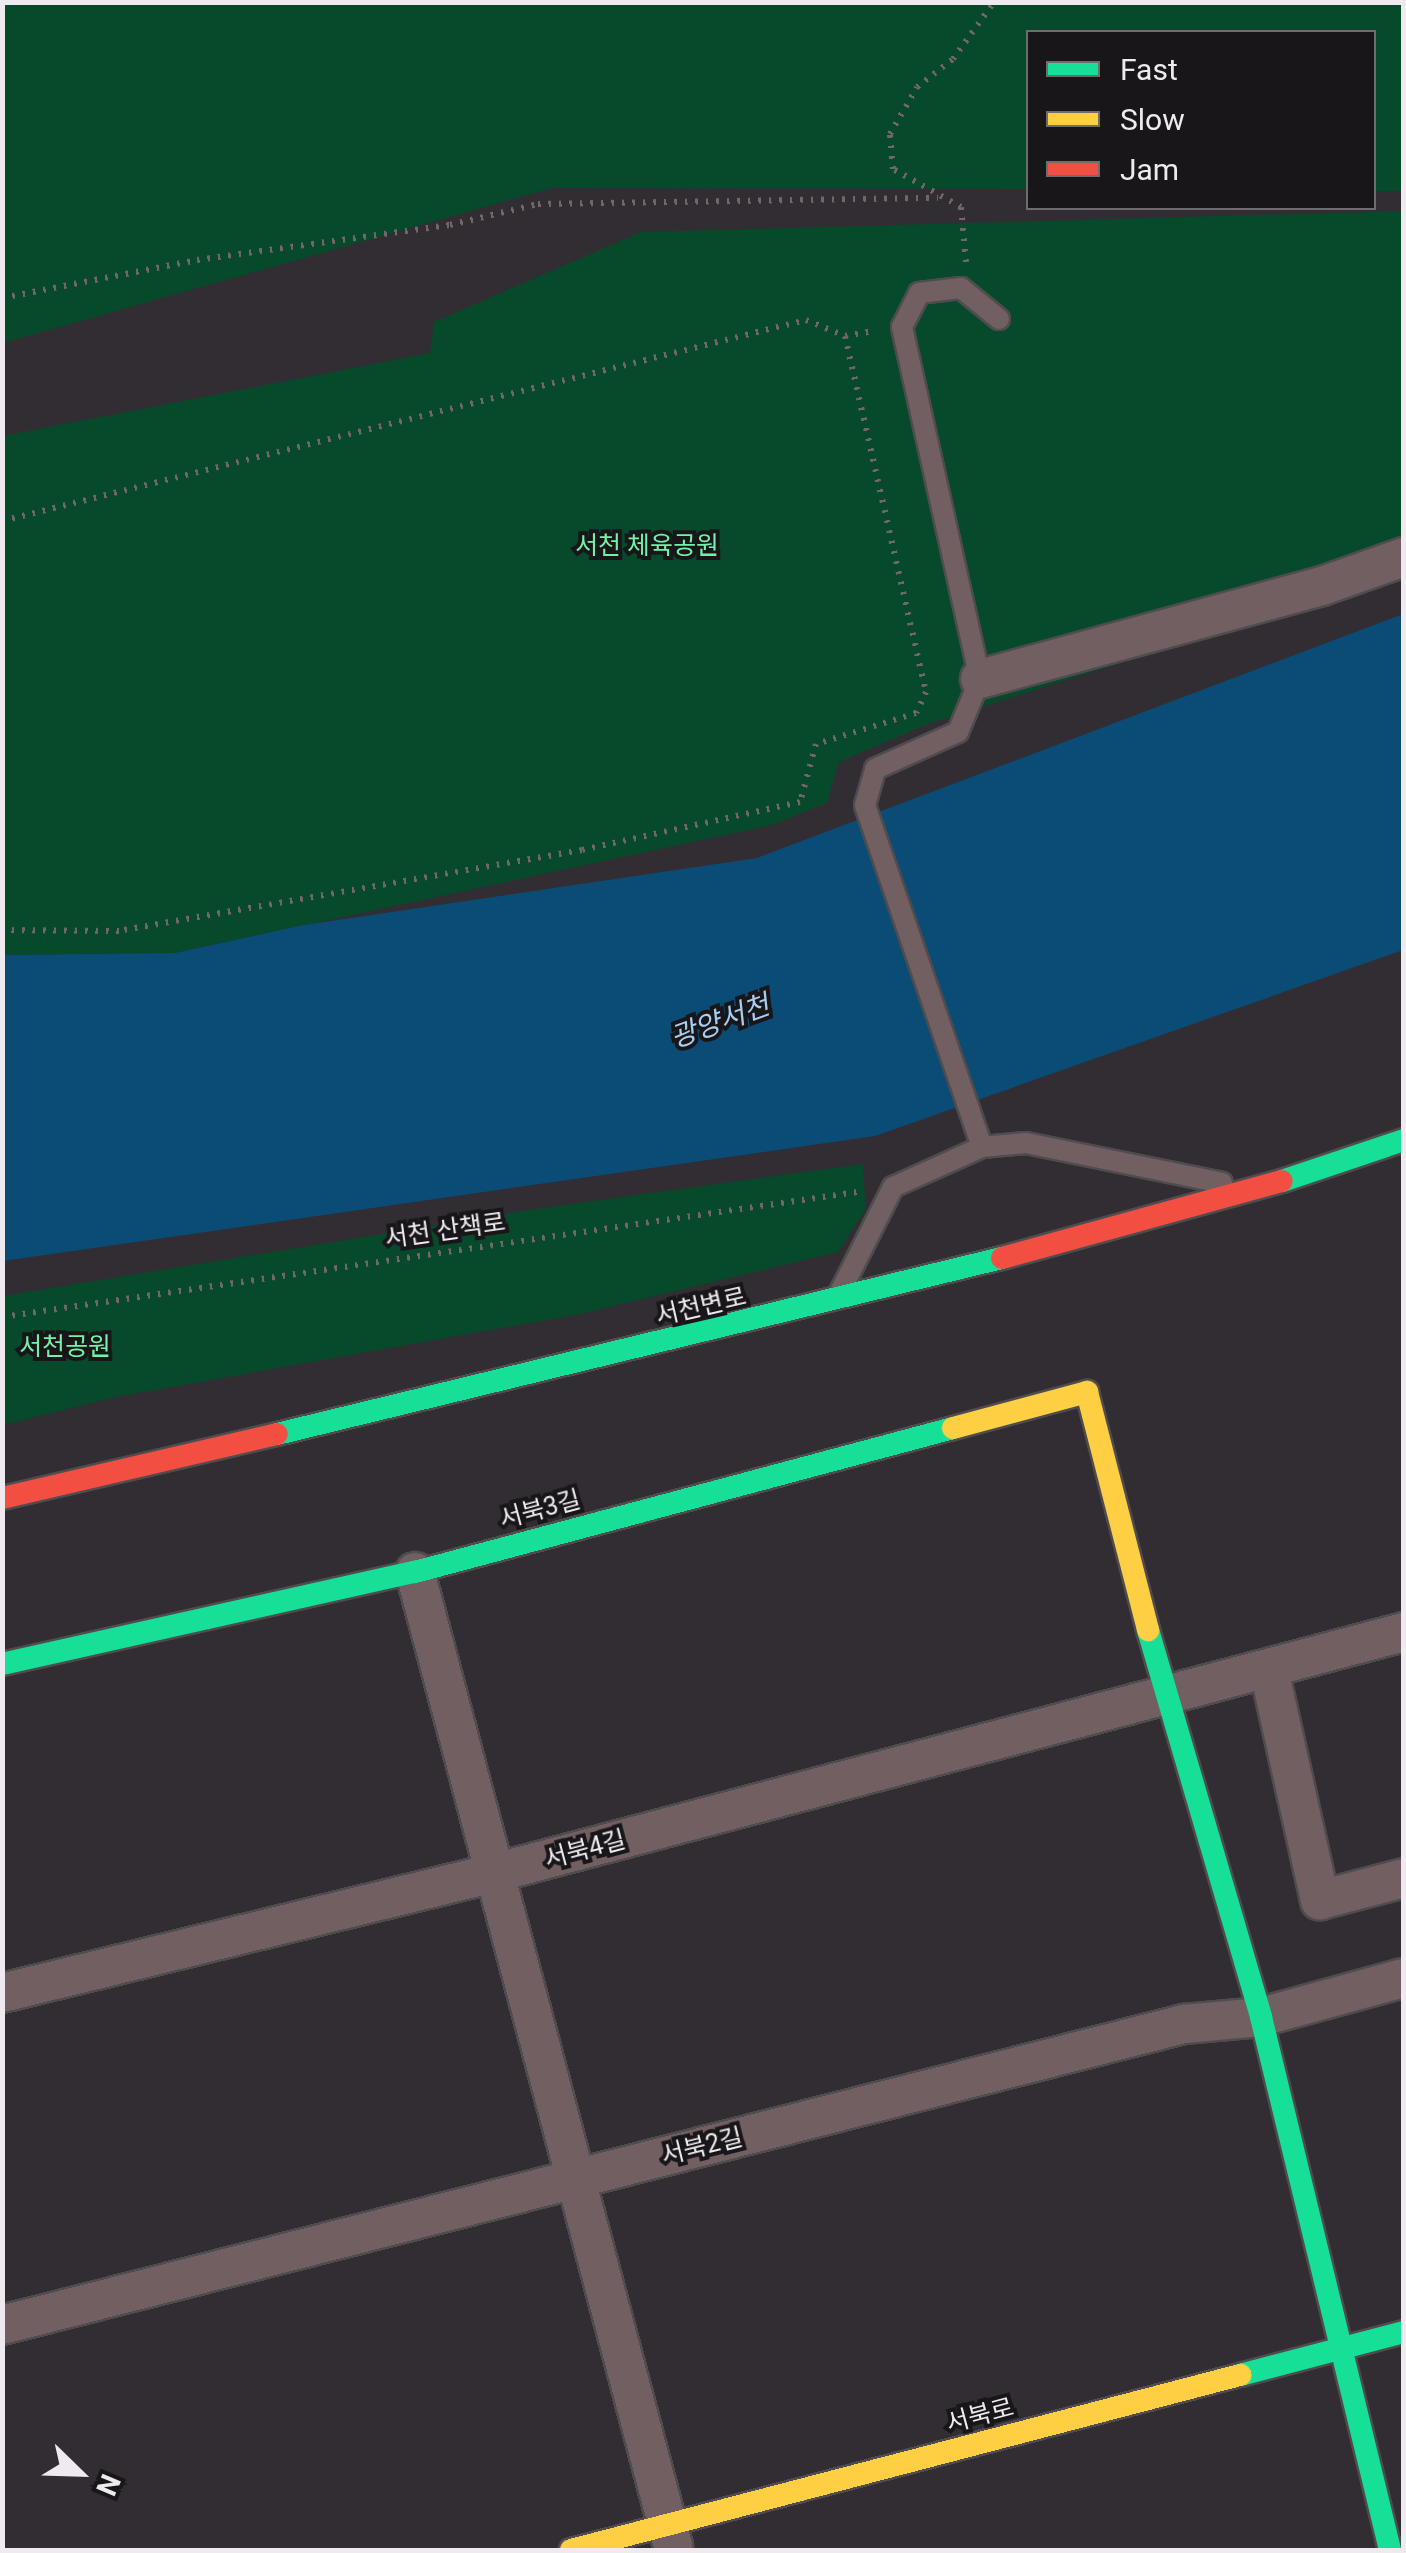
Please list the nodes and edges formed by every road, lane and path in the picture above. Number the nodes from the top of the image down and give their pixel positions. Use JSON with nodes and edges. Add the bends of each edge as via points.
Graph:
{"nodes":[{"id":1,"x":994,"y":2,"type":"edge"},
{"id":2,"x":938,"y":198,"type":"junction"},
{"id":3,"x":961,"y":288,"type":"junction"},
{"id":4,"x":2,"y":298,"type":"edge"},
{"id":5,"x":999,"y":319,"type":"dead end"},
{"id":6,"x":2,"y":521,"type":"edge"},
{"id":7,"x":1404,"y":556,"type":"edge"},
{"id":8,"x":980,"y":679,"type":"junction"},
{"id":9,"x":2,"y":930,"type":"edge"},
{"id":10,"x":1404,"y":1140,"type":"edge"},
{"id":11,"x":982,"y":1148,"type":"junction"},
{"id":12,"x":893,"y":1187,"type":"junction"},
{"id":13,"x":1255,"y":1190,"type":"junction"},
{"id":14,"x":834,"y":1304,"type":"junction"},
{"id":15,"x":2,"y":1317,"type":"edge"},
{"id":16,"x":2,"y":1498,"type":"edge"},
{"id":17,"x":415,"y":1572,"type":"junction"},
{"id":18,"x":1404,"y":1632,"type":"edge"},
{"id":19,"x":2,"y":1664,"type":"edge"},
{"id":20,"x":1268,"y":1670,"type":"junction"},
{"id":21,"x":1166,"y":1698,"type":"junction"},
{"id":22,"x":498,"y":1872,"type":"junction"},
{"id":23,"x":1404,"y":1878,"type":"edge"},
{"id":24,"x":1404,"y":1978,"type":"edge"},
{"id":25,"x":2,"y":1993,"type":"edge"},
{"id":26,"x":1261,"y":2017,"type":"junction"},
{"id":27,"x":577,"y":2180,"type":"junction"},
{"id":28,"x":2,"y":2325,"type":"edge"},
{"id":29,"x":1404,"y":2332,"type":"edge"},
{"id":30,"x":1341,"y":2348,"type":"junction"},
{"id":31,"x":672,"y":2538,"type":"edge"},
{"id":32,"x":570,"y":2550,"type":"edge"},
{"id":33,"x":1390,"y":2550,"type":"edge"}],
"edges":[{"from":1,"to":2,"type":"path","via":[[953,59],[917,87],[890,134],[893,169]]},
{"from":2,"to":3,"type":"path","via":[[961,207],[967,256]]},
{"from":2,"to":4,"type":"path","via":[[538,204],[450,225],[197,260]]},
{"from":3,"to":5,"type":"lane"},
{"from":3,"to":8,"type":"lane","via":[[919,292],[902,327]]},
{"from":6,"to":9,"type":"path","via":[[806,320],[845,336],[926,692],[916,714],[816,744],[800,802],[582,850],[119,931]]},
{"from":7,"to":8,"type":"street","via":[[1322,586]]},
{"from":8,"to":11,"type":"lane","via":[[958,732],[875,769],[864,806]]},
{"from":10,"to":13,"type":"street","name":"서천변로"},
{"from":11,"to":12,"type":"lane"},
{"from":11,"to":13,"type":"lane","via":[[1026,1143]]},
{"from":12,"to":14,"type":"lane"},
{"from":12,"to":15,"type":"path","name":"서천 산책로"},
{"from":13,"to":14,"type":"street","name":"서천변로"},
{"from":14,"to":16,"type":"street","name":"서천변로"},
{"from":17,"to":19,"type":"street","name":"서북3길"},
{"from":17,"to":21,"type":"street","name":"서북3길","via":[[1087,1392]]},
{"from":17,"to":22,"type":"street"},
{"from":18,"to":20,"type":"street","name":"서북4길"},
{"from":20,"to":21,"type":"street","name":"서북4길"},
{"from":20,"to":23,"type":"street","via":[[1320,1900]]},
{"from":21,"to":22,"type":"street","name":"서북4길"},
{"from":21,"to":26,"type":"street"},
{"from":22,"to":25,"type":"street","name":"서북4길"},
{"from":22,"to":27,"type":"street"},
{"from":24,"to":26,"type":"street","name":"서북2길"},
{"from":26,"to":27,"type":"street","name":"서북2길","via":[[1184,2024]]},
{"from":26,"to":30,"type":"street"},
{"from":27,"to":28,"type":"street","name":"서북2길"},
{"from":27,"to":31,"type":"street"},
{"from":29,"to":30,"type":"street","name":"서북로"},
{"from":30,"to":31,"type":"street","name":"서북로"},
{"from":30,"to":33,"type":"street"},
{"from":31,"to":32,"type":"street","name":"서북로"}]}
